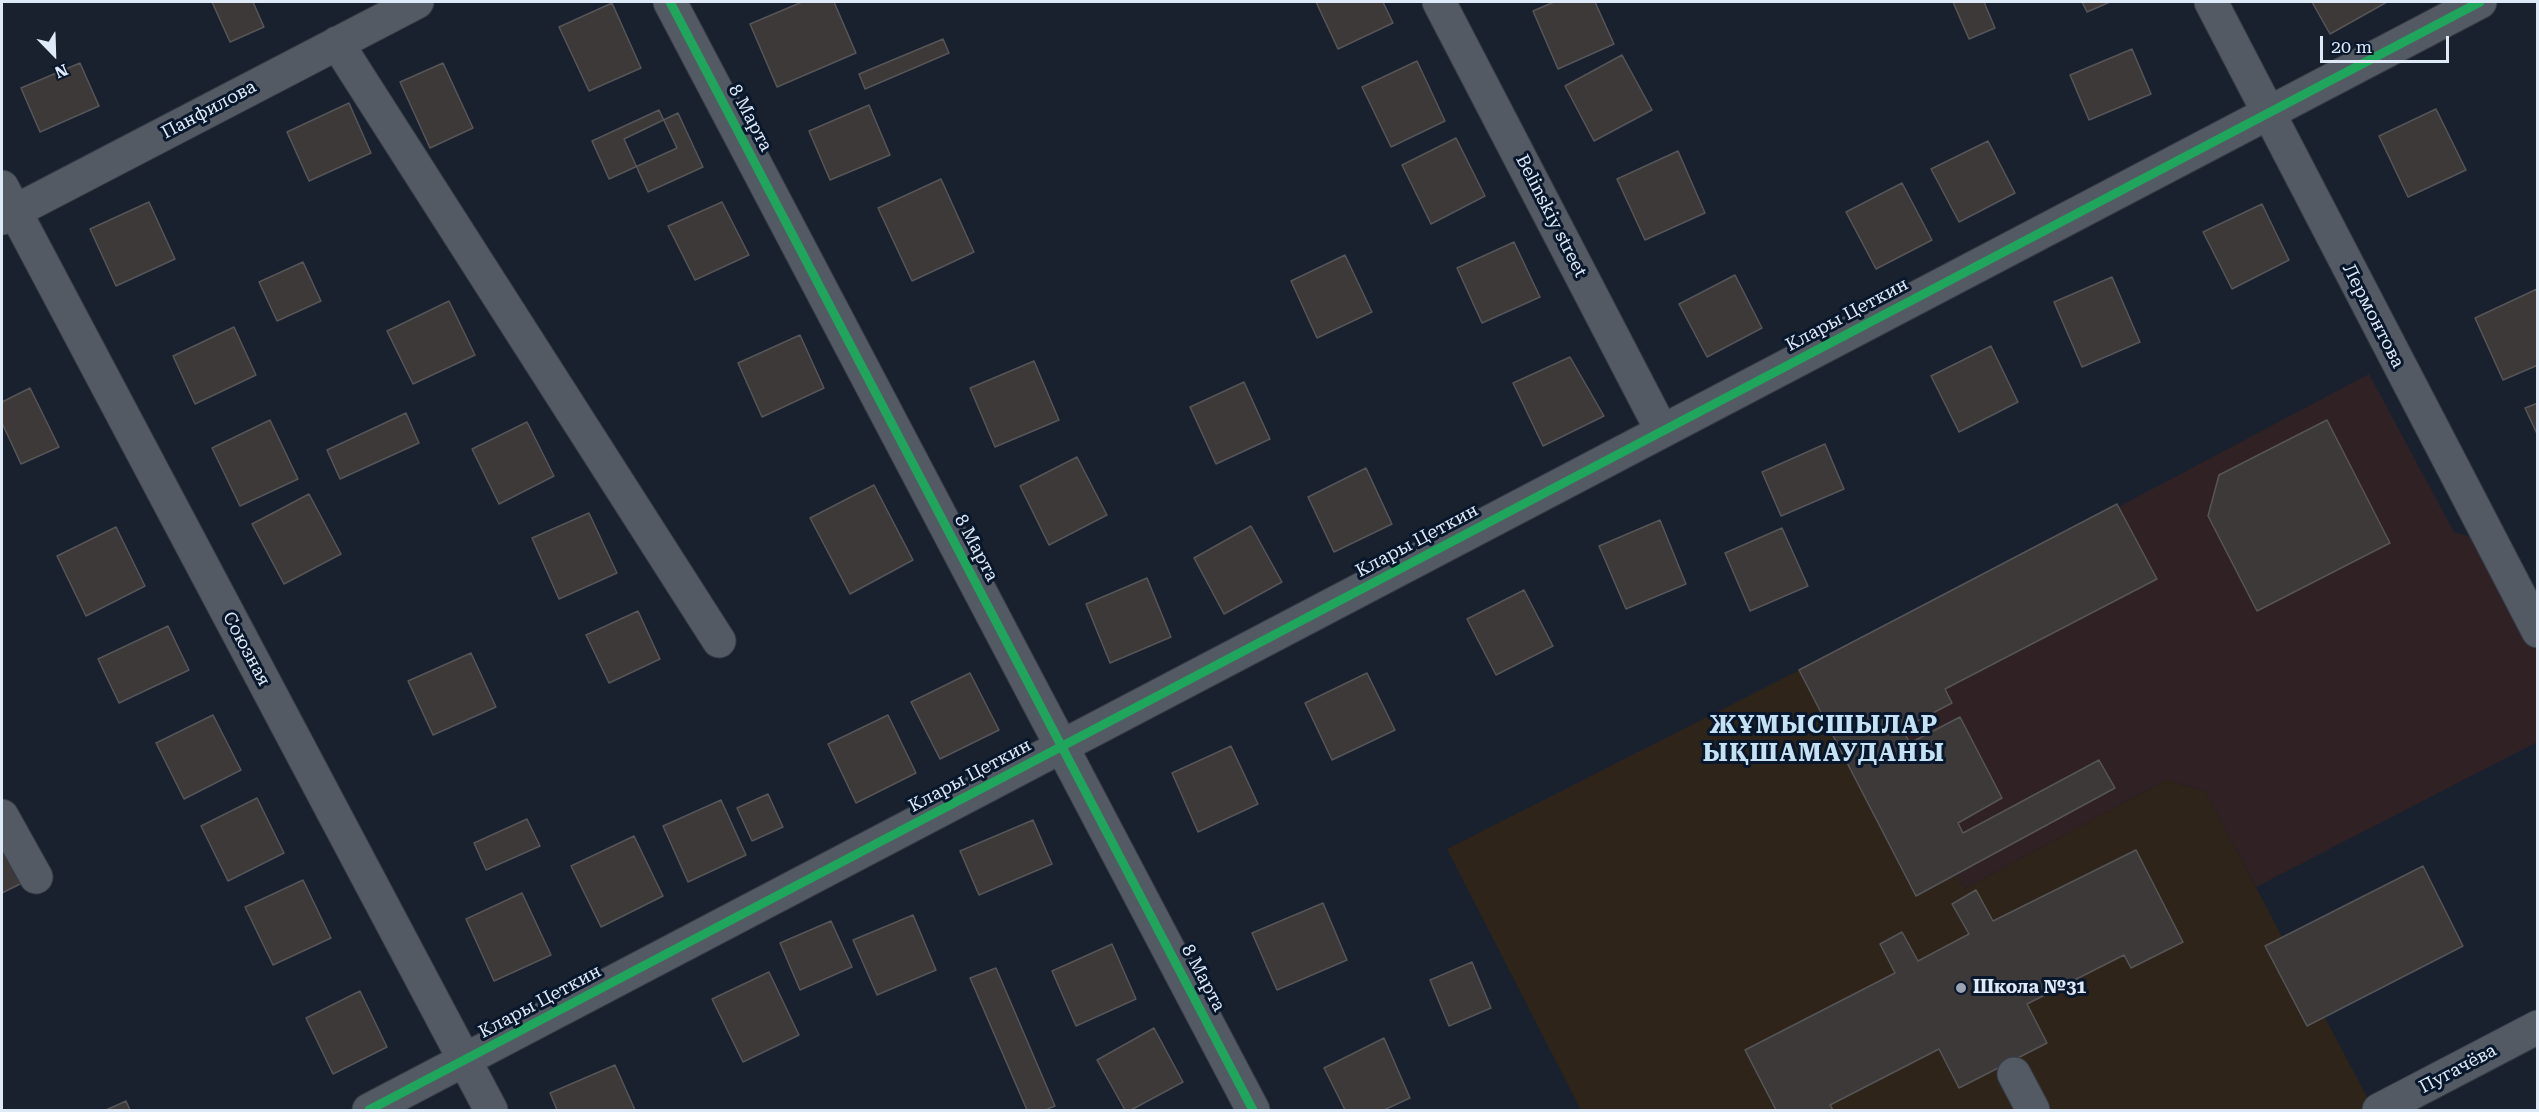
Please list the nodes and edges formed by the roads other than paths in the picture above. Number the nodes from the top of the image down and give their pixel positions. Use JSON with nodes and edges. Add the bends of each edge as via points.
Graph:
{"nodes":[{"id":1,"x":417,"y":2,"type":"edge"},
{"id":2,"x":670,"y":2,"type":"edge"},
{"id":3,"x":1439,"y":2,"type":"edge"},
{"id":4,"x":2211,"y":2,"type":"edge"},
{"id":5,"x":2480,"y":2,"type":"edge"},
{"id":6,"x":337,"y":43,"type":"junction"},
{"id":7,"x":2269,"y":112,"type":"junction"},
{"id":8,"x":6,"y":205,"type":"edge"},
{"id":9,"x":1662,"y":431,"type":"junction"},
{"id":10,"x":2538,"y":631,"type":"edge"},
{"id":11,"x":719,"y":641,"type":"dead end"},
{"id":12,"x":1062,"y":746,"type":"junction"},
{"id":13,"x":2,"y":816,"type":"edge"},
{"id":14,"x":36,"y":877,"type":"dead end"},
{"id":15,"x":2538,"y":1027,"type":"edge"},
{"id":16,"x":464,"y":1060,"type":"junction"},
{"id":17,"x":2014,"y":1074,"type":"dead end"},
{"id":18,"x":369,"y":1110,"type":"edge"},
{"id":19,"x":491,"y":1110,"type":"edge"},
{"id":20,"x":1253,"y":1110,"type":"edge"},
{"id":21,"x":2033,"y":1110,"type":"edge"},
{"id":22,"x":2379,"y":1110,"type":"edge"}],
"edges":[{"from":1,"to":6,"type":"street","name":"Панфилова"},
{"from":2,"to":12,"type":"street","name":"8 Марта"},
{"from":3,"to":9,"type":"street","name":"Belinskiy street"},
{"from":4,"to":7,"type":"street","name":"Лермонтова"},
{"from":5,"to":7,"type":"street","name":"Клары Цеткин"},
{"from":6,"to":8,"type":"street","name":"Панфилова"},
{"from":6,"to":11,"type":"street"},
{"from":7,"to":9,"type":"street","name":"Клары Цеткин"},
{"from":7,"to":10,"type":"street","name":"Лермонтова"},
{"from":8,"to":16,"type":"street","name":"Союзная"},
{"from":9,"to":12,"type":"street","name":"Клары Цеткин"},
{"from":12,"to":16,"type":"street","name":"Клары Цеткин"},
{"from":12,"to":20,"type":"street","name":"8 Марта"},
{"from":13,"to":14,"type":"street"},
{"from":15,"to":22,"type":"street","name":"Пугачёва"},
{"from":16,"to":18,"type":"street","name":"Клары Цеткин"},
{"from":16,"to":19,"type":"street","name":"Союзная"},
{"from":17,"to":21,"type":"street"}]}
